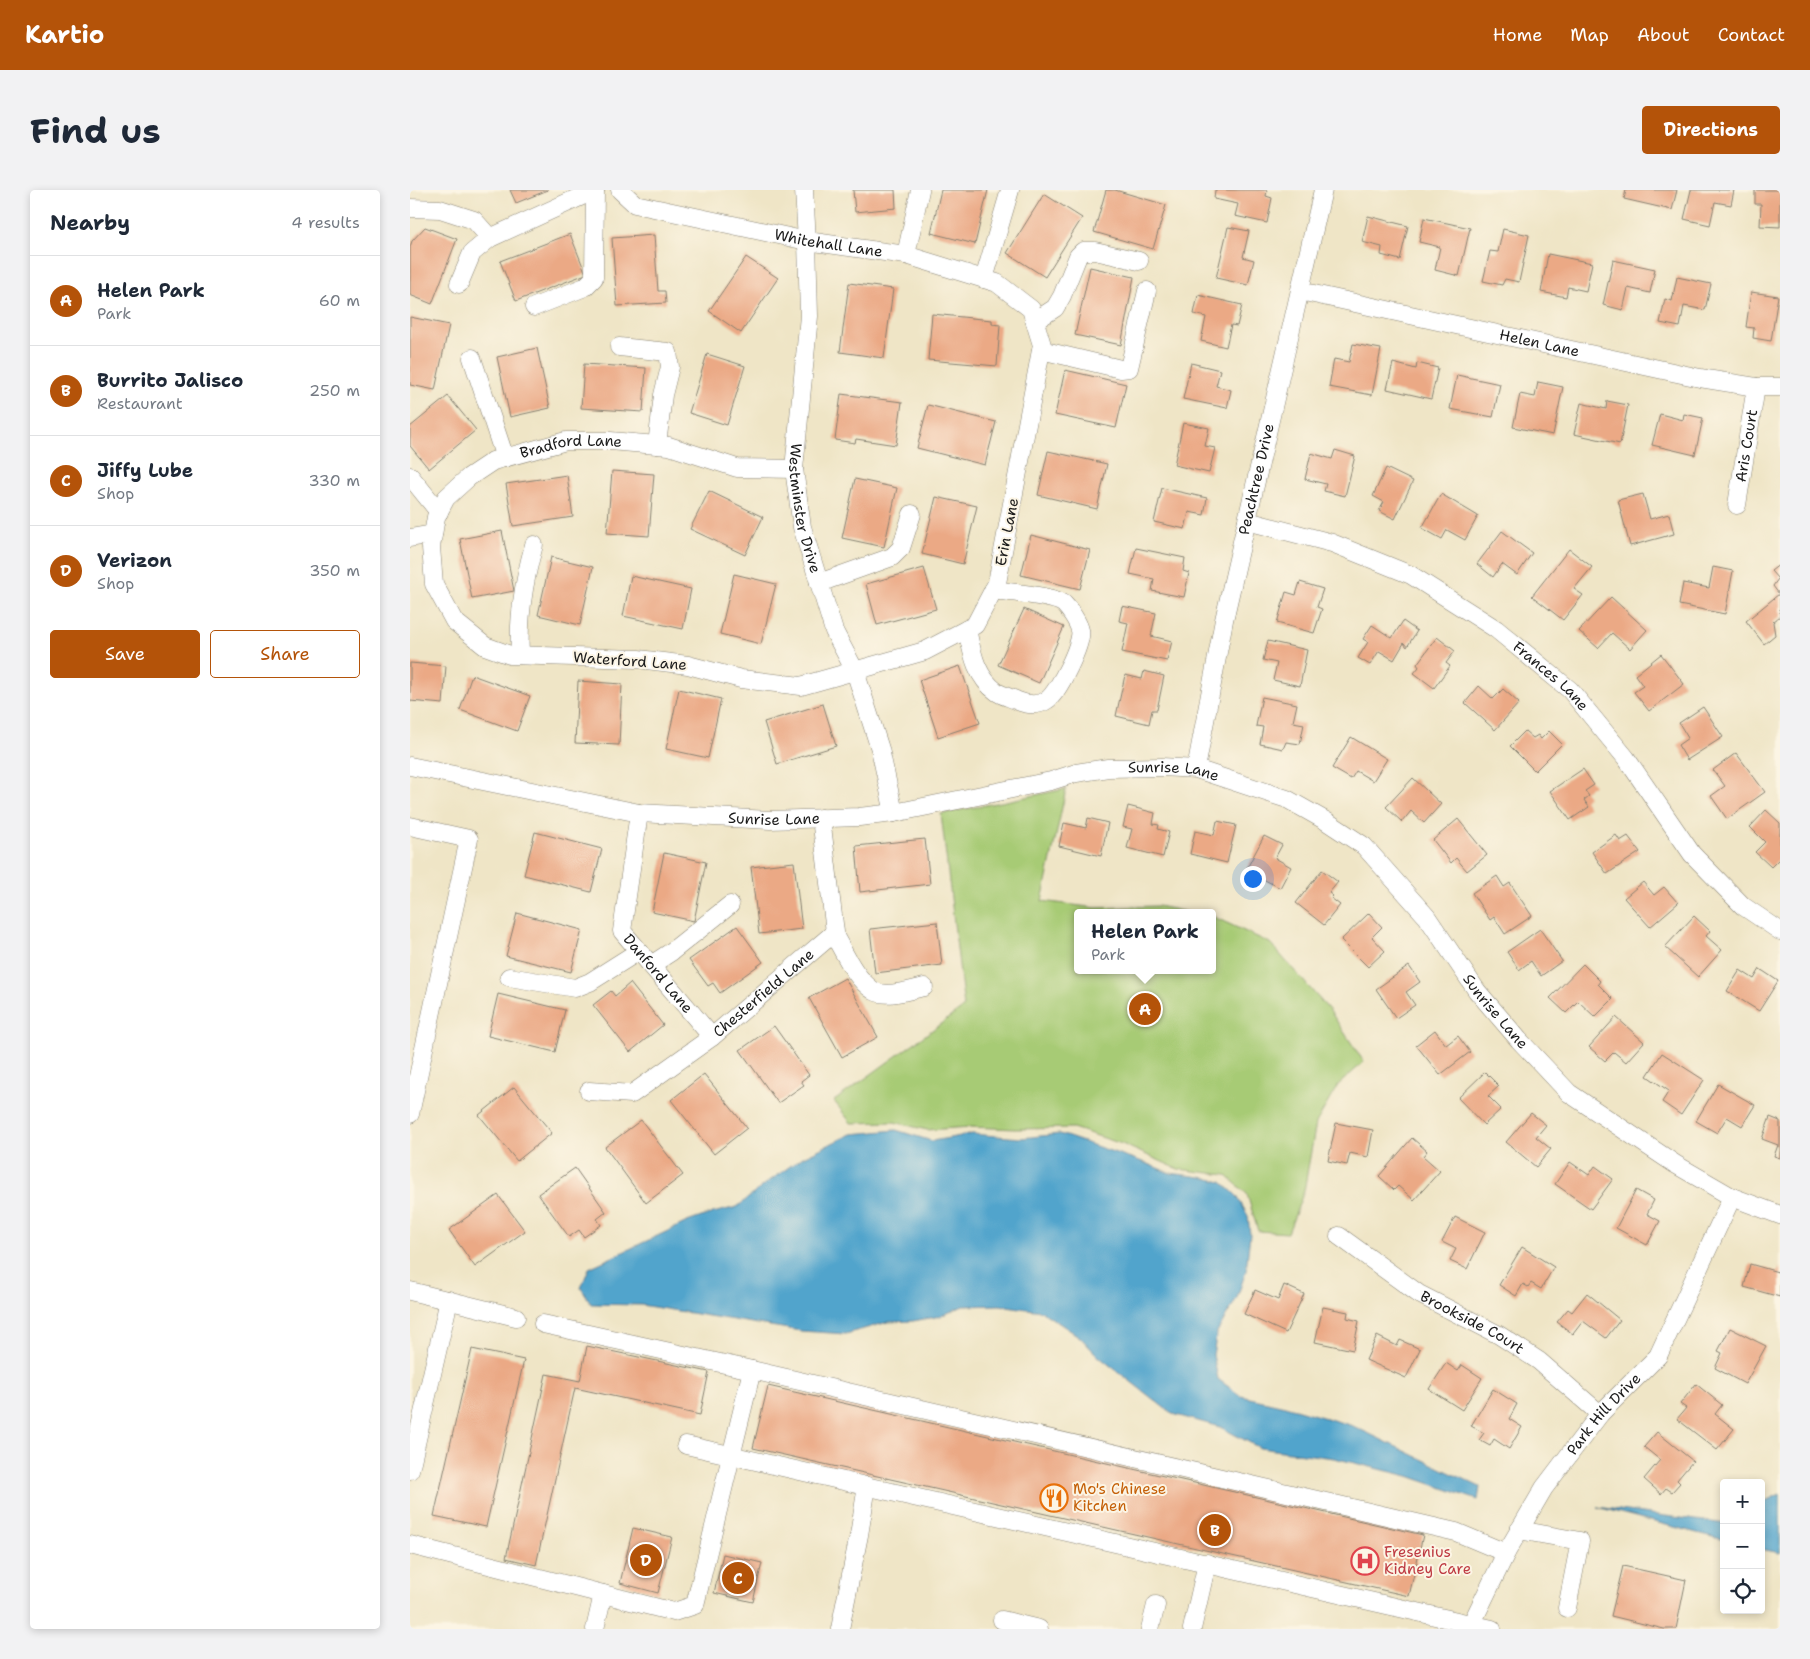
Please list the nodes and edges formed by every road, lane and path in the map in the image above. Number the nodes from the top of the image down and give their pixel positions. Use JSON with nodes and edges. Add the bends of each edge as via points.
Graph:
{"nodes":[{"id":1,"x":595,"y":190,"type":"edge"},
{"id":2,"x":620,"y":190,"type":"edge"},
{"id":3,"x":804,"y":190,"type":"edge"},
{"id":4,"x":920,"y":190,"type":"edge"},
{"id":5,"x":1010,"y":190,"type":"edge"},
{"id":6,"x":1323,"y":190,"type":"edge"},
{"id":7,"x":410,"y":208,"type":"edge"},
{"id":8,"x":490,"y":238,"type":"junction"},
{"id":9,"x":808,"y":241,"type":"junction"},
{"id":10,"x":906,"y":255,"type":"junction"},
{"id":11,"x":1139,"y":261,"type":"dead end"},
{"id":12,"x":984,"y":279,"type":"junction"},
{"id":13,"x":459,"y":284,"type":"dead end"},
{"id":14,"x":1147,"y":291,"type":"dead end"},
{"id":15,"x":1300,"y":291,"type":"junction"},
{"id":16,"x":534,"y":307,"type":"dead end"},
{"id":17,"x":1033,"y":315,"type":"junction"},
{"id":18,"x":619,"y":346,"type":"dead end"},
{"id":19,"x":1041,"y":350,"type":"junction"},
{"id":20,"x":472,"y":358,"type":"dead end"},
{"id":21,"x":1756,"y":387,"type":"junction"},
{"id":22,"x":1780,"y":387,"type":"edge"},
{"id":23,"x":657,"y":445,"type":"junction"},
{"id":24,"x":505,"y":458,"type":"junction"},
{"id":25,"x":794,"y":469,"type":"junction"},
{"id":26,"x":410,"y":476,"type":"edge"},
{"id":27,"x":1737,"y":505,"type":"dead end"},
{"id":28,"x":439,"y":512,"type":"junction"},
{"id":29,"x":912,"y":514,"type":"dead end"},
{"id":30,"x":1247,"y":521,"type":"junction"},
{"id":31,"x":433,"y":534,"type":"junction"},
{"id":32,"x":410,"y":538,"type":"edge"},
{"id":33,"x":534,"y":545,"type":"dead end"},
{"id":34,"x":819,"y":583,"type":"junction"},
{"id":35,"x":434,"y":584,"type":"joint"},
{"id":36,"x":993,"y":590,"type":"junction"},
{"id":37,"x":967,"y":629,"type":"junction"},
{"id":38,"x":520,"y":655,"type":"junction"},
{"id":39,"x":855,"y":671,"type":"junction"},
{"id":40,"x":410,"y":766,"type":"edge"},
{"id":41,"x":1196,"y":770,"type":"junction"},
{"id":42,"x":639,"y":813,"type":"junction"},
{"id":43,"x":894,"y":813,"type":"junction"},
{"id":44,"x":821,"y":818,"type":"junction"},
{"id":45,"x":410,"y":826,"type":"edge"},
{"id":46,"x":730,"y":905,"type":"dead end"},
{"id":47,"x":1780,"y":931,"type":"edge"},
{"id":48,"x":833,"y":933,"type":"junction"},
{"id":49,"x":639,"y":951,"type":"junction"},
{"id":50,"x":651,"y":965,"type":"junction"},
{"id":51,"x":509,"y":977,"type":"dead end"},
{"id":52,"x":924,"y":987,"type":"dead end"},
{"id":53,"x":712,"y":1037,"type":"junction"},
{"id":54,"x":589,"y":1091,"type":"dead end"},
{"id":55,"x":411,"y":1108,"type":"edge"},
{"id":56,"x":1732,"y":1197,"type":"junction"},
{"id":57,"x":1780,"y":1215,"type":"edge"},
{"id":58,"x":1339,"y":1236,"type":"dead end"},
{"id":59,"x":410,"y":1291,"type":"edge"},
{"id":60,"x":450,"y":1300,"type":"junction"},
{"id":61,"x":516,"y":1317,"type":"dead end"},
{"id":62,"x":543,"y":1324,"type":"dead end"},
{"id":63,"x":752,"y":1370,"type":"junction"},
{"id":64,"x":1600,"y":1414,"type":"junction"},
{"id":65,"x":686,"y":1445,"type":"dead end"},
{"id":66,"x":732,"y":1455,"type":"junction"},
{"id":67,"x":410,"y":1470,"type":"edge"},
{"id":68,"x":867,"y":1486,"type":"junction"},
{"id":69,"x":1519,"y":1530,"type":"junction"},
{"id":70,"x":410,"y":1545,"type":"edge"},
{"id":71,"x":1506,"y":1553,"type":"junction"},
{"id":72,"x":1207,"y":1563,"type":"junction"},
{"id":73,"x":603,"y":1594,"type":"junction"},
{"id":74,"x":1156,"y":1605,"type":"dead end"},
{"id":75,"x":1567,"y":1608,"type":"dead end"},
{"id":76,"x":1002,"y":1620,"type":"dead end"},
{"id":77,"x":1470,"y":1627,"type":"edge"},
{"id":78,"x":596,"y":1629,"type":"edge"},
{"id":79,"x":840,"y":1629,"type":"edge"},
{"id":80,"x":1039,"y":1629,"type":"edge"},
{"id":81,"x":1150,"y":1629,"type":"edge"},
{"id":82,"x":1192,"y":1629,"type":"edge"},
{"id":83,"x":1492,"y":1629,"type":"edge"}],
"edges":[{"from":1,"to":8,"type":"street"},
{"from":1,"to":16,"type":"street","via":[[594,278],[585,287]]},
{"from":2,"to":9,"type":"street","name":"Whitehall Lane","via":[[635,204]]},
{"from":3,"to":9,"type":"street","name":"Westminster Drive"},
{"from":4,"to":10,"type":"street"},
{"from":5,"to":12,"type":"street"},
{"from":6,"to":15,"type":"street","name":"Peachtree Drive"},
{"from":7,"to":8,"type":"street","via":[[440,209],[474,220]]},
{"from":8,"to":13,"type":"street","via":[[472,253]]},
{"from":9,"to":10,"type":"street","name":"Whitehall Lane"},
{"from":9,"to":25,"type":"street","name":"Westminster Drive","via":[[809,316]]},
{"from":10,"to":12,"type":"street","name":"Whitehall Lane"},
{"from":11,"to":17,"type":"street","via":[[1083,251],[1055,308]]},
{"from":12,"to":17,"type":"street","name":"Whitehall Lane","via":[[997,283]]},
{"from":14,"to":19,"type":"street","via":[[1129,368],[1121,369]]},
{"from":15,"to":21,"type":"street","name":"Helen Lane","via":[[1700,378]]},
{"from":15,"to":30,"type":"street","name":"Peachtree Drive"},
{"from":17,"to":19,"type":"street","name":"Erin Lane"},
{"from":18,"to":23,"type":"street","via":[[668,352],[670,367]]},
{"from":19,"to":36,"type":"street","name":"Erin Lane","via":[[997,583]]},
{"from":20,"to":24,"type":"street"},
{"from":21,"to":22,"type":"street","name":"Helen Lane"},
{"from":21,"to":27,"type":"street","name":"Aris Court"},
{"from":23,"to":24,"type":"street","name":"Bradford Lane","via":[[566,441]]},
{"from":23,"to":25,"type":"street","name":"Bradford Lane","via":[[737,468]]},
{"from":24,"to":28,"type":"street","name":"Bradford Lane","via":[[493,461],[469,477],[446,498]]},
{"from":25,"to":34,"type":"street","name":"Westminster Drive","via":[[802,527]]},
{"from":26,"to":28,"type":"street"},
{"from":28,"to":31,"type":"street","name":"Bradford Lane"},
{"from":29,"to":34,"type":"street","via":[[901,548],[892,557]]},
{"from":30,"to":41,"type":"street","name":"Peachtree Drive","via":[[1224,620]]},
{"from":30,"to":47,"type":"street","name":"Frances Lane","via":[[1332,543],[1411,576],[1496,628],[1570,690],[1626,758],[1692,854],[1743,906]]},
{"from":31,"to":32,"type":"street"},
{"from":31,"to":35,"type":"street","name":"Bradford Lane","via":[[430,547]]},
{"from":33,"to":38,"type":"street","via":[[525,575],[518,632]]},
{"from":34,"to":39,"type":"street","name":"Westminster Drive","via":[[834,630]]},
{"from":35,"to":38,"type":"street","name":"Waterford Lane","via":[[454,621],[485,646]]},
{"from":36,"to":37,"type":"street","name":"Erin Lane","via":[[975,625]]},
{"from":36,"to":37,"type":"street","via":[[1063,603],[1081,630],[1080,642],[1056,691],[1037,704],[1022,703],[998,692],[985,680],[974,661]]},
{"from":37,"to":39,"type":"street","name":"Erin Lane","via":[[925,651]]},
{"from":38,"to":39,"type":"street","name":"Waterford Lane","via":[[638,659],[688,665],[742,679],[801,686]]},
{"from":39,"to":43,"type":"street","name":"Westminster Drive","via":[[880,749]]},
{"from":40,"to":42,"type":"street","name":"Sunrise Lane"},
{"from":41,"to":43,"type":"street","name":"Sunrise Lane","via":[[1108,768]]},
{"from":41,"to":56,"type":"street","name":"Sunrise Lane","via":[[1287,799],[1364,846],[1427,917],[1477,991],[1569,1093],[1675,1164]]},
{"from":42,"to":44,"type":"street","name":"Sunrise Lane","via":[[770,820]]},
{"from":42,"to":49,"type":"street","name":"Danford Lane","via":[[622,931]]},
{"from":43,"to":44,"type":"street","name":"Sunrise Lane"},
{"from":44,"to":48,"type":"street"},
{"from":45,"to":55,"type":"street","via":[[469,839]]},
{"from":46,"to":50,"type":"street"},
{"from":48,"to":52,"type":"street","via":[[861,979],[875,992],[900,993]]},
{"from":48,"to":53,"type":"street","name":"Chesterfield Lane"},
{"from":49,"to":50,"type":"street","name":"Danford Lane"},
{"from":49,"to":51,"type":"street","via":[[575,988]]},
{"from":50,"to":53,"type":"street","name":"Danford Lane"},
{"from":53,"to":54,"type":"street","name":"Chesterfield Lane","via":[[632,1094]]},
{"from":56,"to":57,"type":"street","name":"Sunrise Lane"},
{"from":56,"to":64,"type":"street","name":"Park Hill Drive","via":[[1658,1356]]},
{"from":58,"to":64,"type":"street","name":"Brookside Court","via":[[1419,1294],[1500,1335],[1531,1356]]},
{"from":59,"to":60,"type":"street"},
{"from":60,"to":61,"type":"street"},
{"from":60,"to":67,"type":"street"},
{"from":62,"to":63,"type":"street"},
{"from":63,"to":66,"type":"street"},
{"from":63,"to":71,"type":"street","via":[[1456,1532]]},
{"from":64,"to":69,"type":"street","name":"Park Hill Drive","via":[[1544,1488]]},
{"from":65,"to":66,"type":"street"},
{"from":66,"to":68,"type":"street"},
{"from":66,"to":73,"type":"street","via":[[695,1605],[674,1612]]},
{"from":68,"to":72,"type":"street"},
{"from":68,"to":79,"type":"street"},
{"from":69,"to":71,"type":"street","name":"Park Hill Drive"},
{"from":69,"to":75,"type":"street","via":[[1580,1542]]},
{"from":70,"to":73,"type":"street"},
{"from":71,"to":77,"type":"street","name":"Park Hill Drive"},
{"from":72,"to":77,"type":"street"},
{"from":72,"to":82,"type":"street"},
{"from":73,"to":78,"type":"street"},
{"from":74,"to":81,"type":"street"},
{"from":76,"to":80,"type":"street"},
{"from":77,"to":83,"type":"street"}]}
